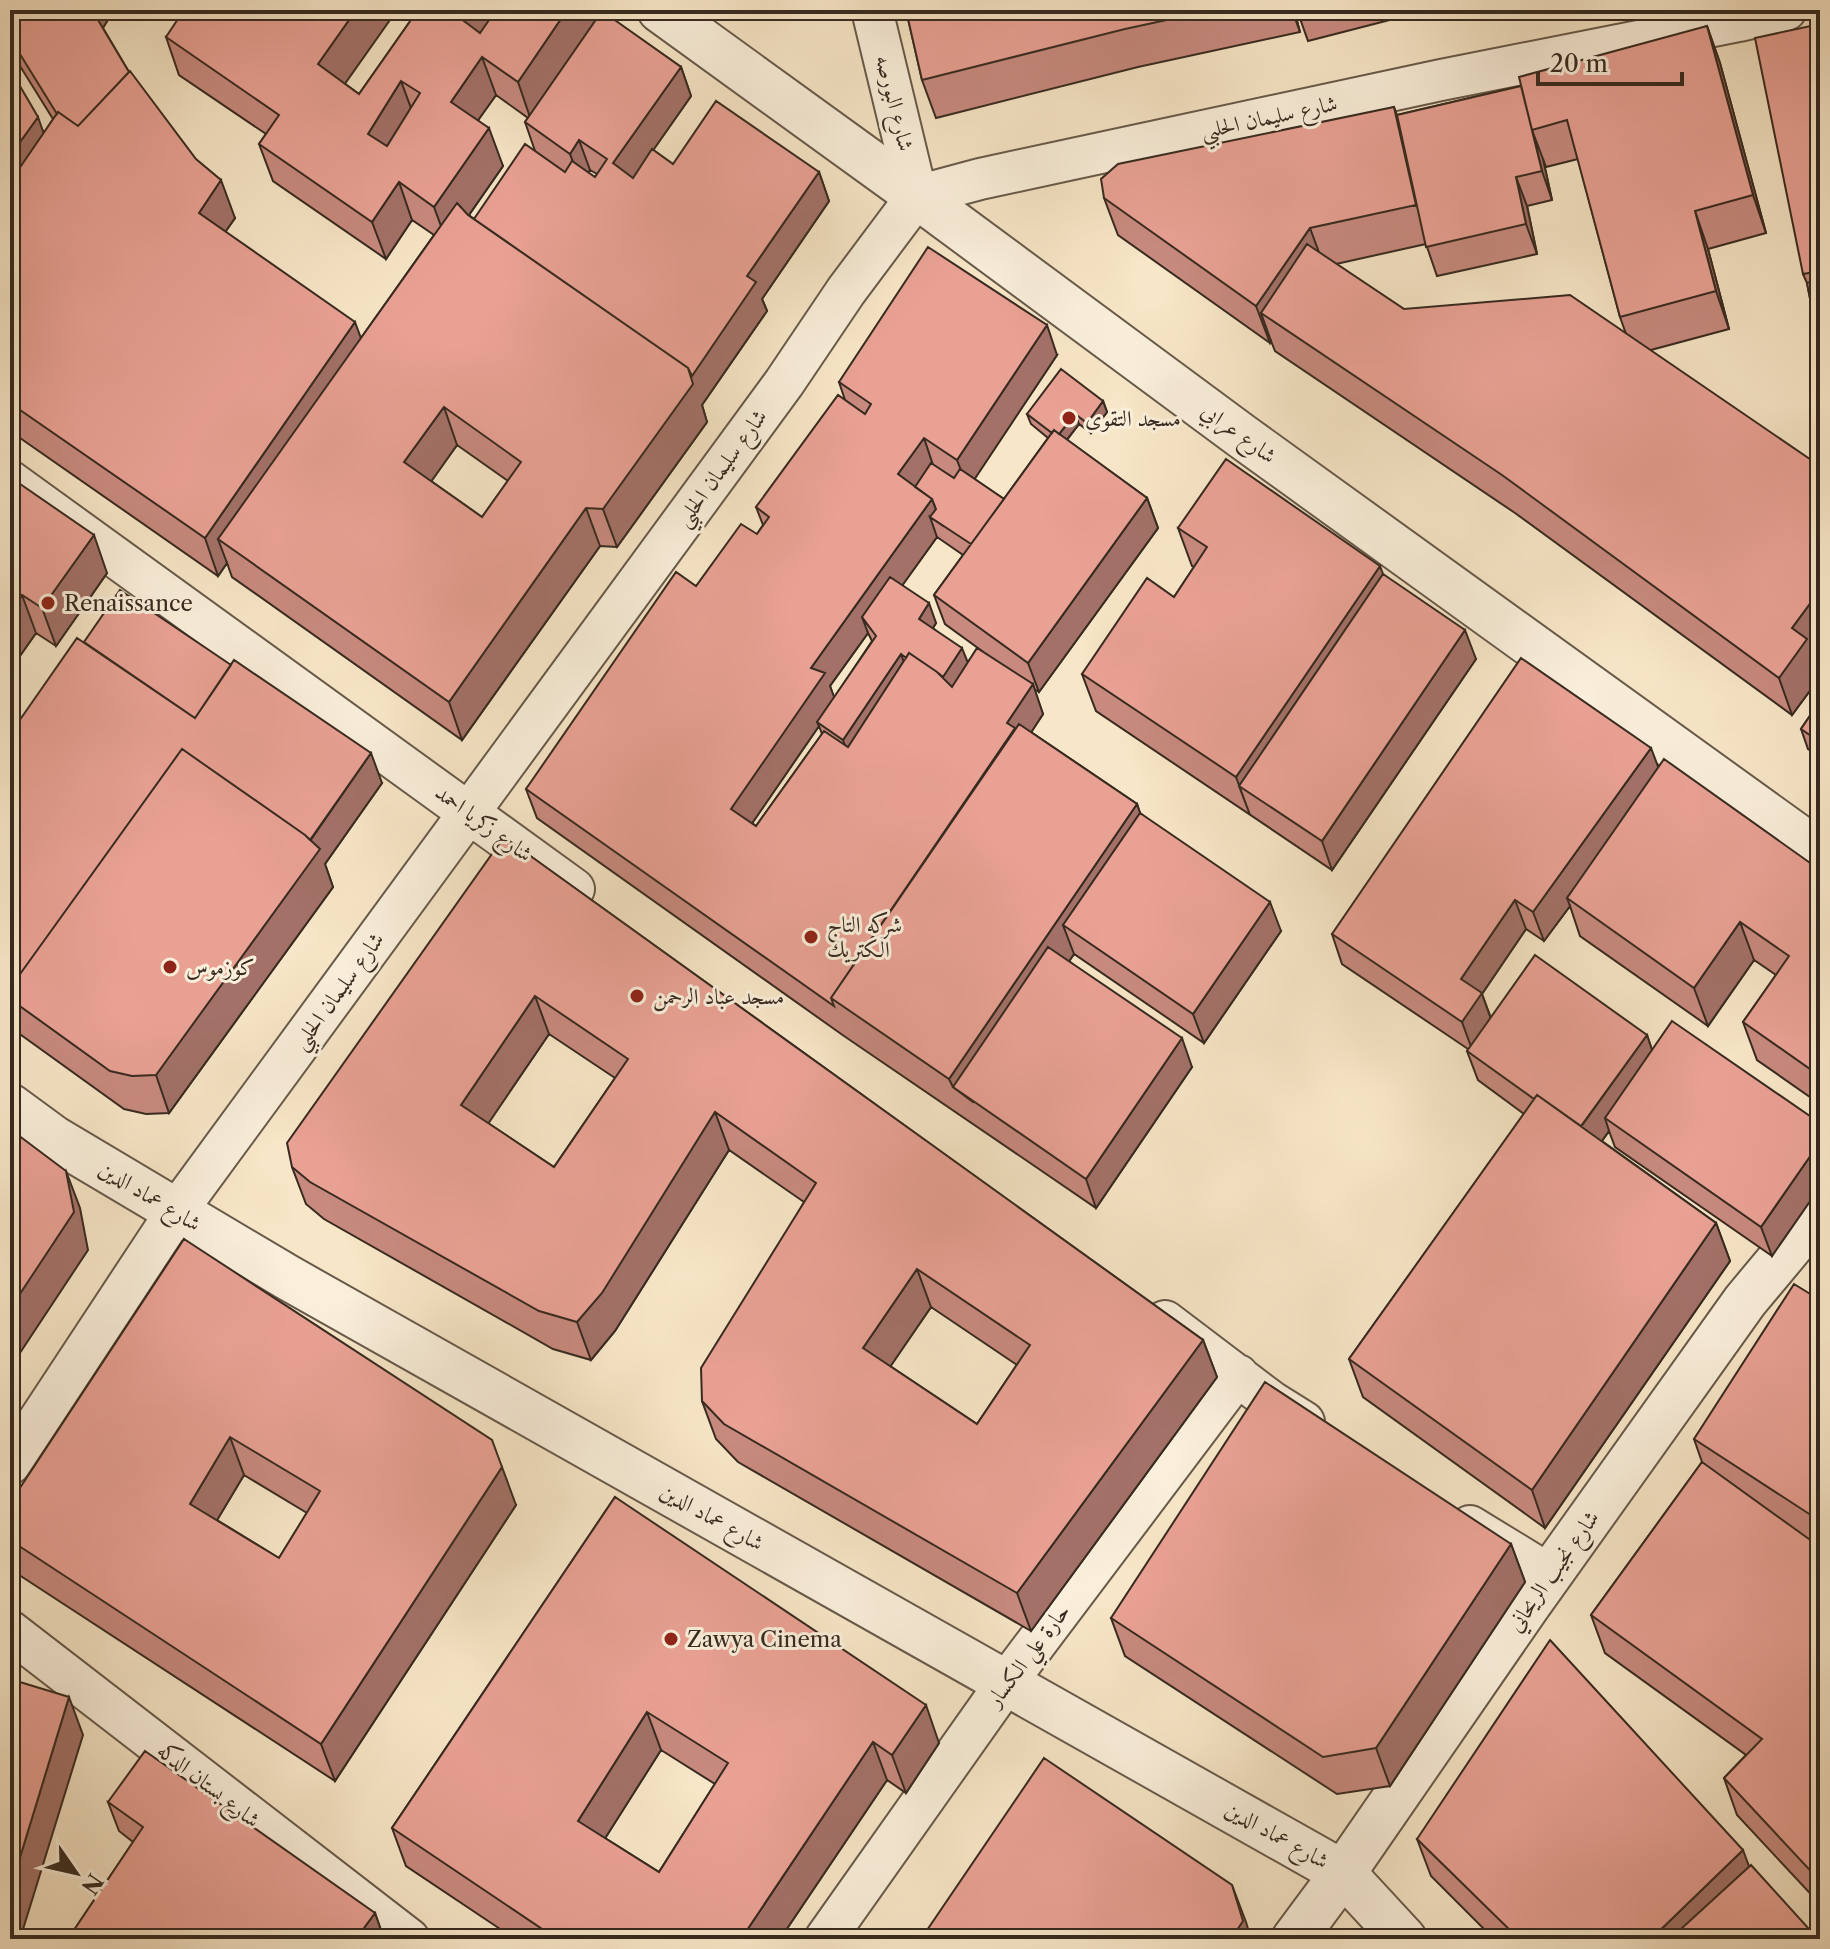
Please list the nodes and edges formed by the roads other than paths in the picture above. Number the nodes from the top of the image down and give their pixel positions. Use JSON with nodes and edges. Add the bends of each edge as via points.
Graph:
{"nodes":[{"id":1,"x":660,"y":10,"type":"edge"},
{"id":2,"x":872,"y":10,"type":"edge"},
{"id":3,"x":1786,"y":10,"type":"edge"},
{"id":4,"x":917,"y":196,"type":"junction"},
{"id":5,"x":10,"y":481,"type":"edge"},
{"id":6,"x":469,"y":812,"type":"junction"},
{"id":7,"x":1820,"y":853,"type":"edge"},
{"id":8,"x":597,"y":906,"type":"edge"},
{"id":9,"x":10,"y":1106,"type":"edge"},
{"id":10,"x":1820,"y":1211,"type":"edge"},
{"id":11,"x":176,"y":1212,"type":"junction"},
{"id":12,"x":1136,"y":1300,"type":"edge"},
{"id":13,"x":1238,"y":1375,"type":"junction"},
{"id":14,"x":1338,"y":1443,"type":"edge"},
{"id":15,"x":10,"y":1464,"type":"edge"},
{"id":16,"x":1444,"y":1509,"type":"edge"},
{"id":17,"x":1550,"y":1575,"type":"junction"},
{"id":18,"x":10,"y":1631,"type":"edge"},
{"id":19,"x":1006,"y":1683,"type":"junction"},
{"id":20,"x":1343,"y":1873,"type":"junction"},
{"id":21,"x":409,"y":1939,"type":"edge"},
{"id":22,"x":825,"y":1939,"type":"edge"},
{"id":23,"x":1294,"y":1939,"type":"edge"},
{"id":24,"x":1404,"y":1939,"type":"edge"}],
"edges":[{"from":1,"to":4,"type":"street","name":"شارع عرابي"},
{"from":2,"to":4,"type":"street","name":"شارع البورصه"},
{"from":3,"to":4,"type":"street","name":"شارع سليمان الحلبي","via":[[1130,146]]},
{"from":4,"to":6,"type":"street","name":"شارع سليمان الحلبي"},
{"from":4,"to":7,"type":"street","name":"شارع عرابي"},
{"from":5,"to":6,"type":"street","name":"شارع زكريا احمد"},
{"from":6,"to":8,"type":"street","name":"شارع زكريا احمد"},
{"from":6,"to":11,"type":"street","name":"شارع سليمان الحلبي"},
{"from":9,"to":11,"type":"street","name":"شارع عماد الدين"},
{"from":10,"to":17,"type":"street","name":"شارع نجيب الريحاني","via":[[1745,1301]]},
{"from":11,"to":15,"type":"street","name":"شارع سليمان الحلبي"},
{"from":11,"to":19,"type":"street","name":"شارع عماد الدين"},
{"from":12,"to":13,"type":"street"},
{"from":13,"to":14,"type":"street"},
{"from":13,"to":19,"type":"street","name":"حارة علي الكسار"},
{"from":16,"to":17,"type":"street"},
{"from":17,"to":20,"type":"street","name":"شارع نجيب الريحاني"},
{"from":18,"to":21,"type":"street","name":"شارع بستان الدكه"},
{"from":19,"to":20,"type":"street","name":"شارع عماد الدين"},
{"from":19,"to":22,"type":"street","name":"حارة علي الكسار"},
{"from":20,"to":23,"type":"street","name":"شارع نجيب الريحاني"},
{"from":20,"to":24,"type":"street","name":"شارع عماد الدين"}]}
